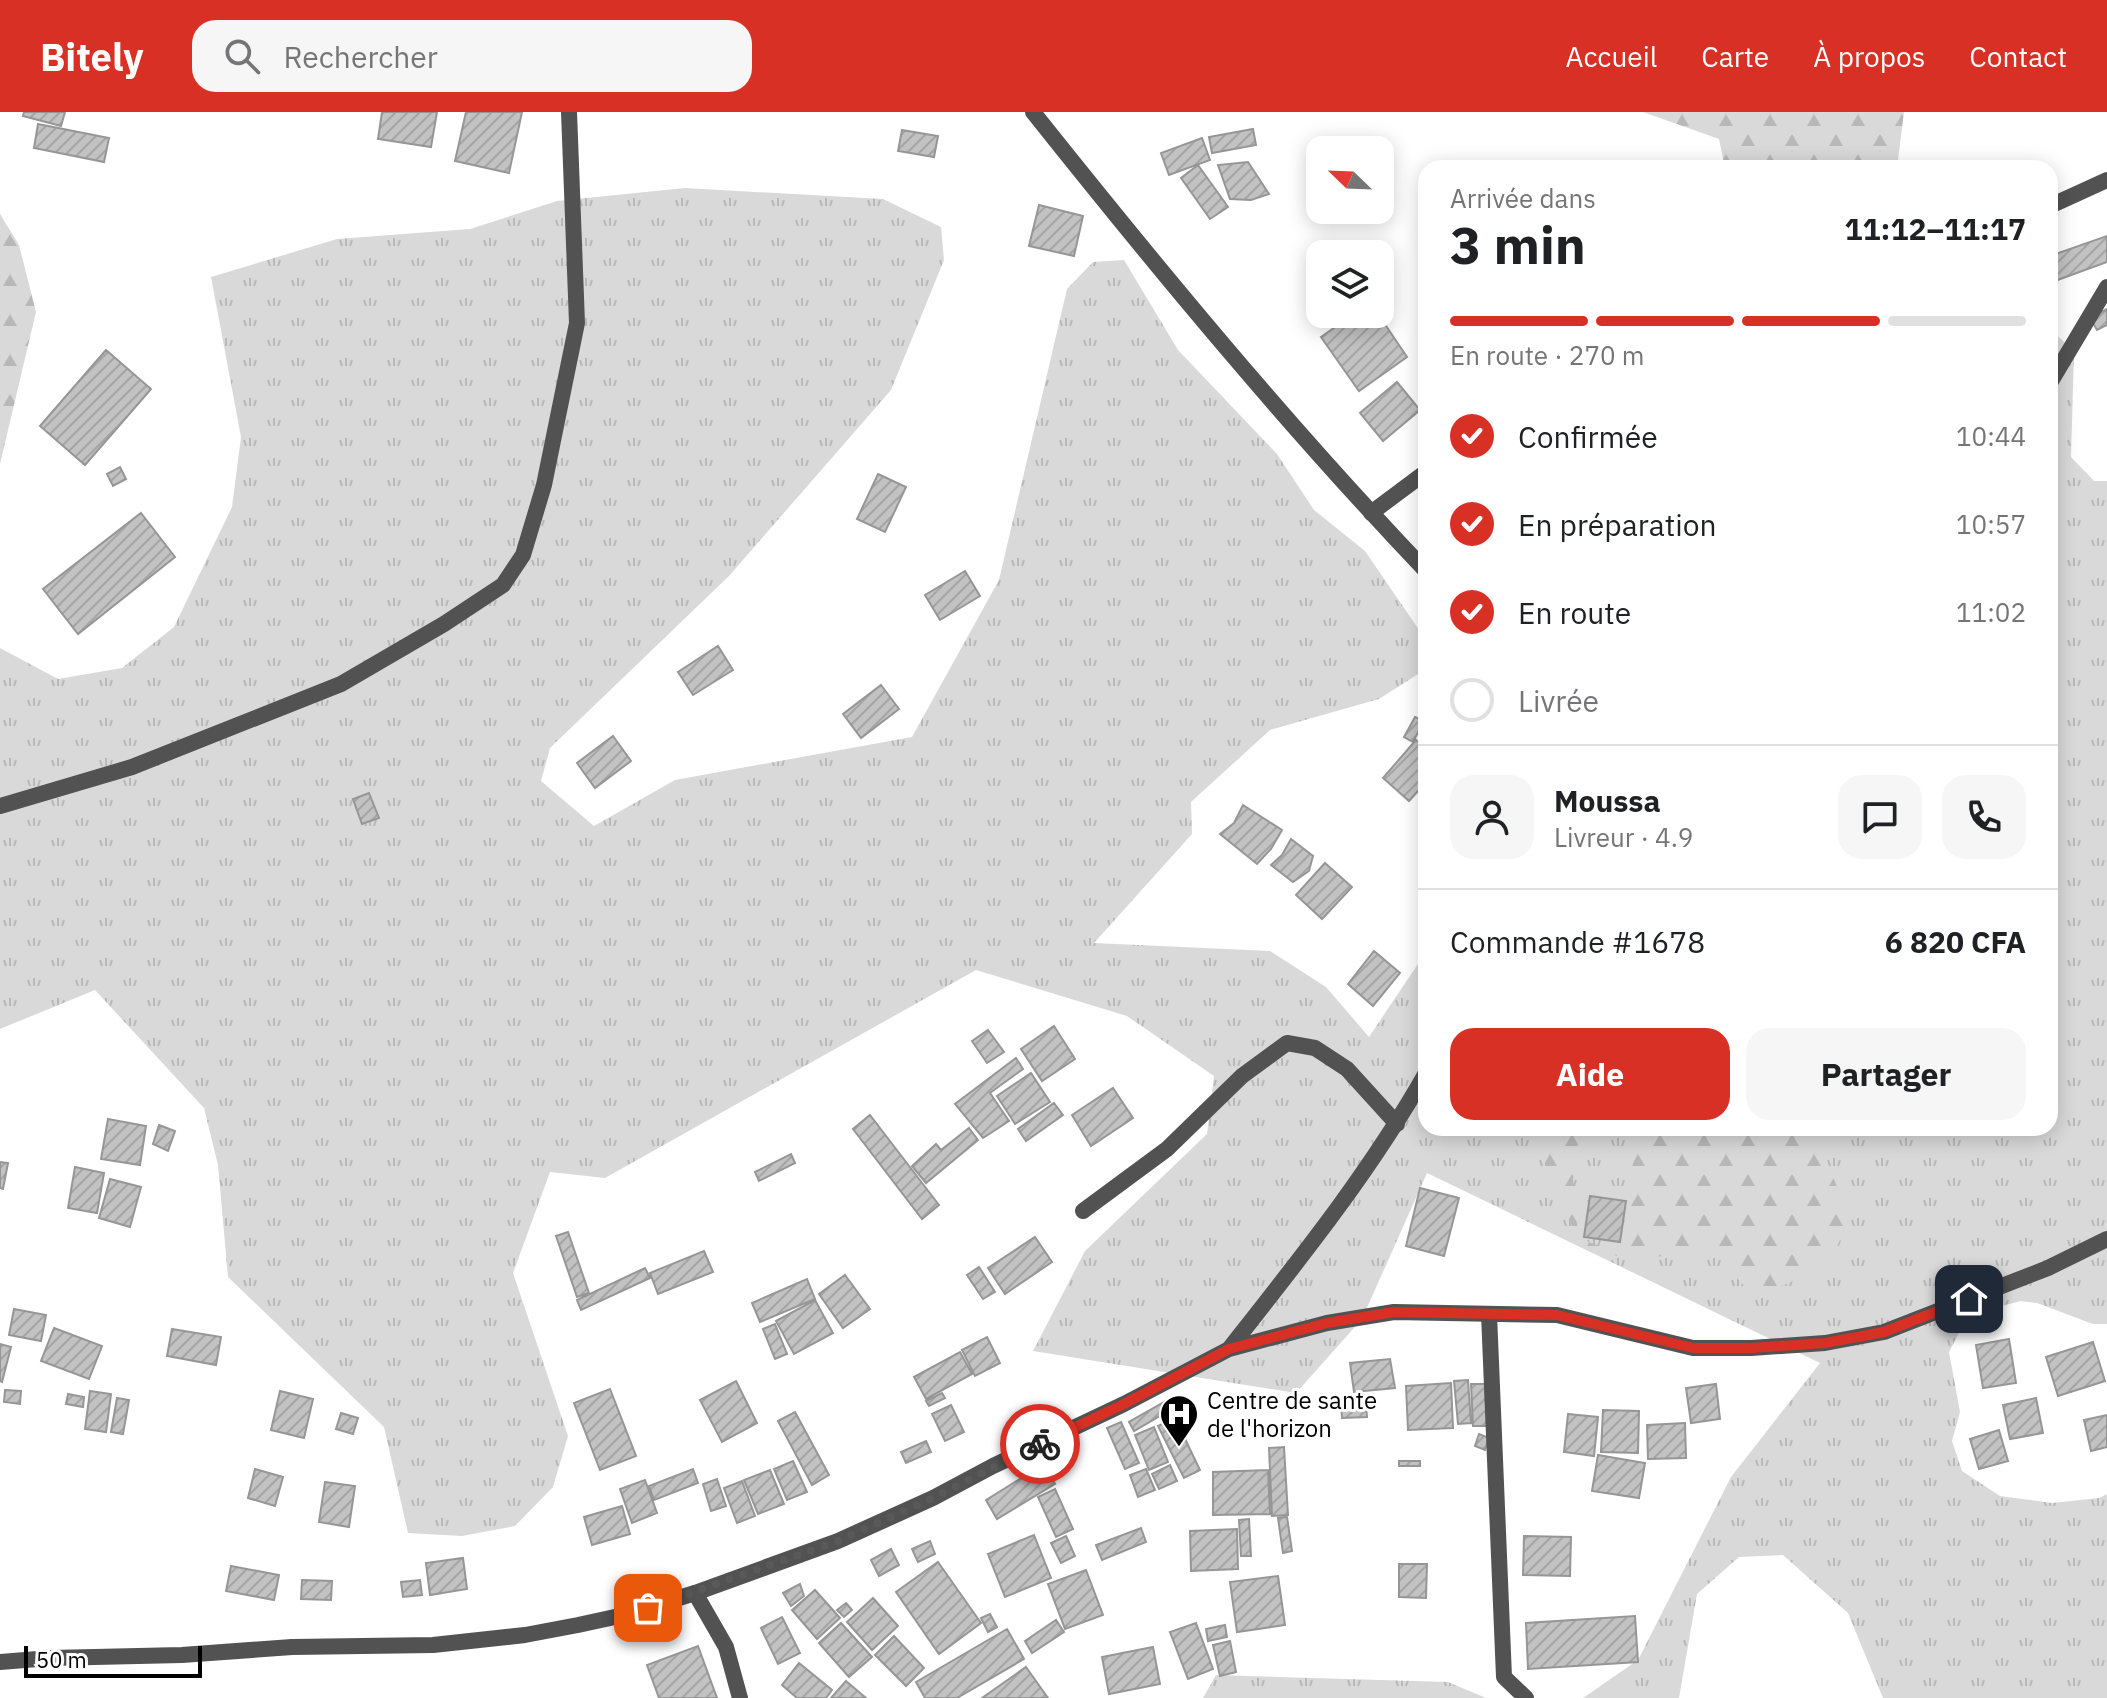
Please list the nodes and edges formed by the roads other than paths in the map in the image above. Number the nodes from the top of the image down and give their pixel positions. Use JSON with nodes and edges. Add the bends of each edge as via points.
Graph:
{"nodes":[{"id":1,"x":569,"y":112,"type":"edge"},
{"id":2,"x":1033,"y":112,"type":"edge"},
{"id":3,"x":2107,"y":180,"type":"edge"},
{"id":4,"x":2058,"y":202,"type":"edge"},
{"id":5,"x":2107,"y":287,"type":"edge"},
{"id":6,"x":2058,"y":370,"type":"edge"},
{"id":7,"x":1418,"y":478,"type":"edge"},
{"id":8,"x":1371,"y":513,"type":"junction"},
{"id":9,"x":1418,"y":563,"type":"edge"},
{"id":10,"x":0,"y":806,"type":"edge"},
{"id":11,"x":1418,"y":1087,"type":"edge"},
{"id":12,"x":1397,"y":1124,"type":"junction"},
{"id":13,"x":1083,"y":1211,"type":"dead end"},
{"id":14,"x":2107,"y":1239,"type":"edge"},
{"id":15,"x":1489,"y":1314,"type":"junction"},
{"id":16,"x":1229,"y":1349,"type":"junction"},
{"id":17,"x":695,"y":1593,"type":"junction"},
{"id":18,"x":0,"y":1662,"type":"edge"},
{"id":19,"x":740,"y":1698,"type":"edge"},
{"id":20,"x":1526,"y":1698,"type":"edge"}],
"edges":[{"from":1,"to":10,"type":"street","via":[[577,323],[544,485],[523,555],[503,585],[341,684],[132,767]]},
{"from":2,"to":8,"type":"street"},
{"from":3,"to":4,"type":"street"},
{"from":5,"to":6,"type":"street"},
{"from":7,"to":8,"type":"street"},
{"from":8,"to":9,"type":"street"},
{"from":11,"to":12,"type":"street"},
{"from":12,"to":13,"type":"street","via":[[1347,1069],[1315,1048],[1287,1043],[1242,1076],[1167,1149]]},
{"from":12,"to":16,"type":"street","via":[[1337,1212]]},
{"from":14,"to":15,"type":"street","via":[[2048,1268],[1884,1332],[1825,1343],[1693,1348],[1557,1315]]},
{"from":15,"to":16,"type":"street","via":[[1394,1312]]},
{"from":15,"to":20,"type":"street","via":[[1504,1677]]},
{"from":16,"to":17,"type":"street","via":[[919,1505]]},
{"from":17,"to":18,"type":"street","via":[[578,1625],[464,1642]]},
{"from":17,"to":19,"type":"street","via":[[726,1647]]}]}
